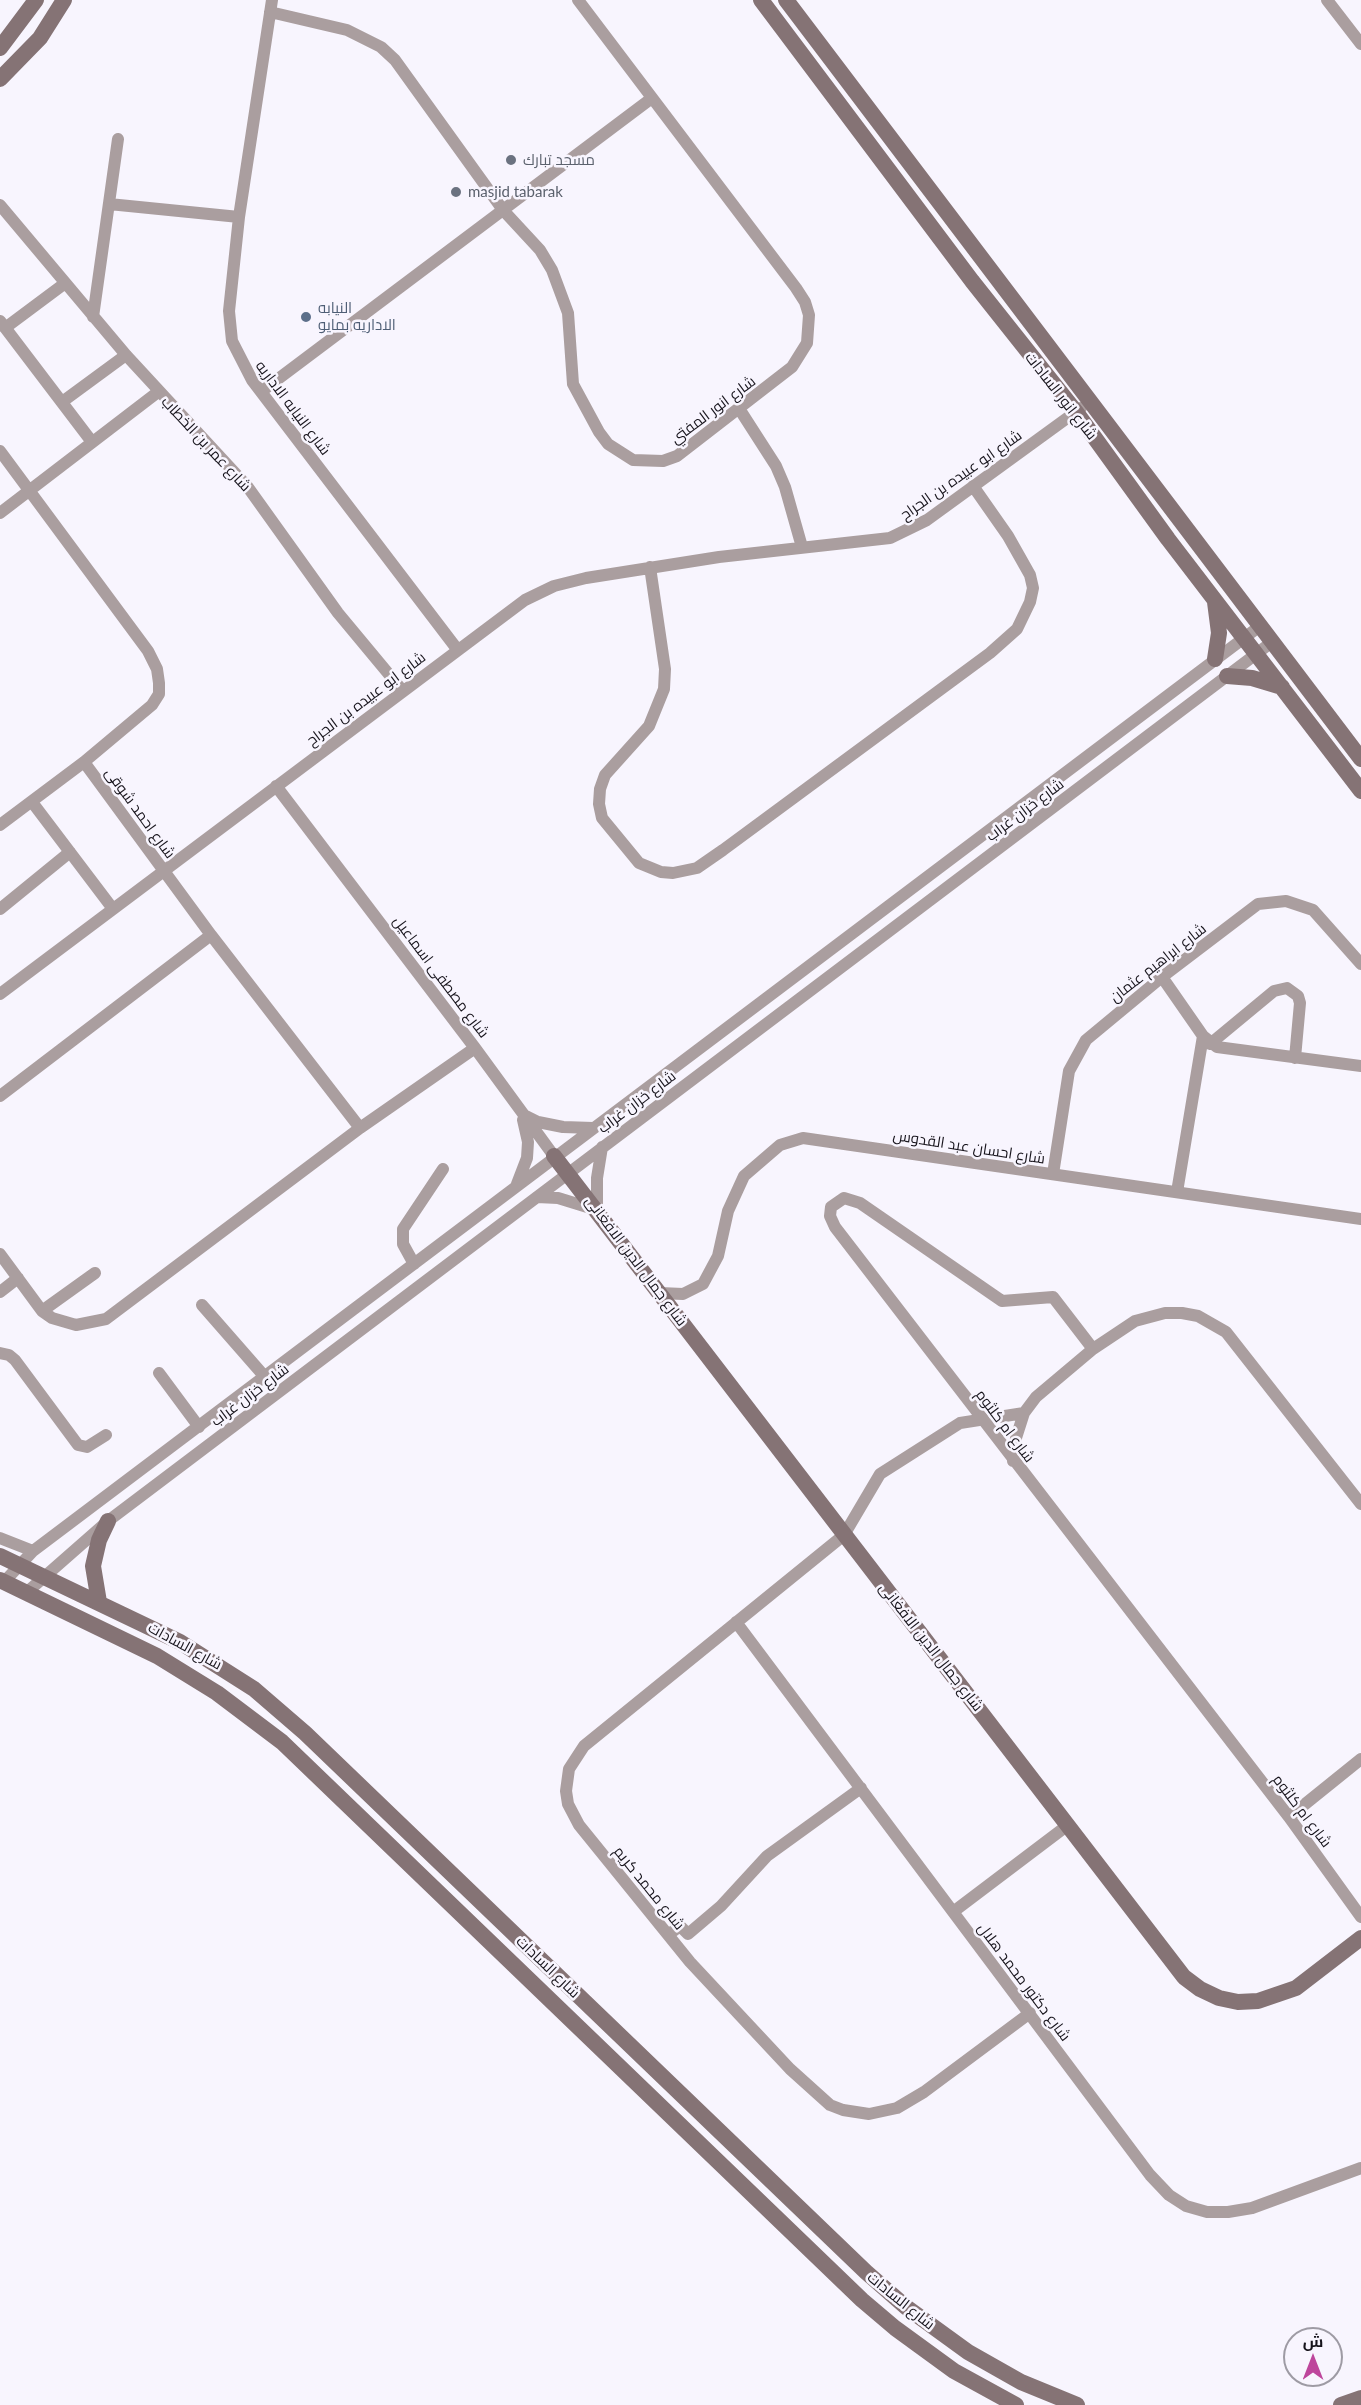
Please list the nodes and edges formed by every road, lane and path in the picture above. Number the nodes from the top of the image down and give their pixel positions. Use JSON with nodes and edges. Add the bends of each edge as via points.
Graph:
{"nodes":[{"id":1,"x":36,"y":0,"type":"edge"},
{"id":2,"x":64,"y":0,"type":"edge"},
{"id":3,"x":578,"y":0,"type":"edge"},
{"id":4,"x":760,"y":0,"type":"edge"},
{"id":5,"x":786,"y":0,"type":"edge"},
{"id":6,"x":1327,"y":0,"type":"edge"},
{"id":7,"x":271,"y":6,"type":"edge"},
{"id":8,"x":1361,"y":44,"type":"edge"},
{"id":9,"x":0,"y":48,"type":"edge"},
{"id":10,"x":0,"y":79,"type":"edge"},
{"id":11,"x":652,"y":98,"type":"junction"},
{"id":12,"x":118,"y":139,"type":"dead end"},
{"id":13,"x":109,"y":204,"type":"junction"},
{"id":14,"x":503,"y":210,"type":"junction"},
{"id":15,"x":3,"y":213,"type":"edge"},
{"id":16,"x":239,"y":217,"type":"junction"},
{"id":17,"x":63,"y":284,"type":"junction"},
{"id":18,"x":93,"y":317,"type":"junction"},
{"id":19,"x":3,"y":324,"type":"edge"},
{"id":20,"x":126,"y":355,"type":"junction"},
{"id":21,"x":262,"y":391,"type":"junction"},
{"id":22,"x":158,"y":392,"type":"junction"},
{"id":23,"x":62,"y":402,"type":"junction"},
{"id":24,"x":1082,"y":406,"type":"junction"},
{"id":25,"x":740,"y":410,"type":"junction"},
{"id":26,"x":92,"y":442,"type":"junction"},
{"id":27,"x":0,"y":451,"type":"edge"},
{"id":28,"x":972,"y":486,"type":"junction"},
{"id":29,"x":29,"y":490,"type":"junction"},
{"id":30,"x":0,"y":513,"type":"edge"},
{"id":31,"x":802,"y":547,"type":"junction"},
{"id":32,"x":650,"y":567,"type":"junction"},
{"id":33,"x":1214,"y":598,"type":"junction"},
{"id":34,"x":1260,"y":626,"type":"junction"},
{"id":35,"x":1245,"y":637,"type":"junction"},
{"id":36,"x":1272,"y":642,"type":"junction"},
{"id":37,"x":457,"y":649,"type":"junction"},
{"id":38,"x":1257,"y":654,"type":"junction"},
{"id":39,"x":1215,"y":659,"type":"junction"},
{"id":40,"x":1227,"y":676,"type":"junction"},
{"id":41,"x":1283,"y":687,"type":"junction"},
{"id":42,"x":402,"y":690,"type":"junction"},
{"id":43,"x":1361,"y":759,"type":"edge"},
{"id":44,"x":84,"y":762,"type":"junction"},
{"id":45,"x":276,"y":786,"type":"junction"},
{"id":46,"x":1361,"y":791,"type":"edge"},
{"id":47,"x":32,"y":802,"type":"junction"},
{"id":48,"x":0,"y":825,"type":"edge"},
{"id":49,"x":70,"y":852,"type":"junction"},
{"id":50,"x":938,"y":868,"type":"junction"},
{"id":51,"x":163,"y":872,"type":"junction"},
{"id":52,"x":951,"y":884,"type":"junction"},
{"id":53,"x":0,"y":909,"type":"edge"},
{"id":54,"x":113,"y":909,"type":"junction"},
{"id":55,"x":211,"y":935,"type":"junction"},
{"id":56,"x":1361,"y":964,"type":"edge"},
{"id":57,"x":1162,"y":977,"type":"junction"},
{"id":58,"x":0,"y":994,"type":"edge"},
{"id":59,"x":1207,"y":1040,"type":"junction"},
{"id":60,"x":475,"y":1048,"type":"junction"},
{"id":61,"x":1295,"y":1058,"type":"junction"},
{"id":62,"x":1361,"y":1066,"type":"edge"},
{"id":63,"x":0,"y":1096,"type":"edge"},
{"id":64,"x":520,"y":1113,"type":"junction"},
{"id":65,"x":360,"y":1128,"type":"junction"},
{"id":66,"x":594,"y":1128,"type":"junction"},
{"id":67,"x":602,"y":1147,"type":"junction"},
{"id":68,"x":554,"y":1156,"type":"junction"},
{"id":69,"x":443,"y":1169,"type":"dead end"},
{"id":70,"x":568,"y":1174,"type":"junction"},
{"id":71,"x":1053,"y":1174,"type":"junction"},
{"id":72,"x":516,"y":1186,"type":"junction"},
{"id":73,"x":1177,"y":1192,"type":"junction"},
{"id":74,"x":537,"y":1197,"type":"junction"},
{"id":75,"x":597,"y":1209,"type":"junction"},
{"id":76,"x":1361,"y":1219,"type":"edge"},
{"id":77,"x":0,"y":1254,"type":"edge"},
{"id":78,"x":414,"y":1264,"type":"junction"},
{"id":79,"x":95,"y":1273,"type":"dead end"},
{"id":80,"x":18,"y":1278,"type":"junction"},
{"id":81,"x":0,"y":1292,"type":"edge"},
{"id":82,"x":660,"y":1293,"type":"junction"},
{"id":83,"x":202,"y":1305,"type":"dead end"},
{"id":84,"x":42,"y":1311,"type":"junction"},
{"id":85,"x":1093,"y":1349,"type":"junction"},
{"id":86,"x":0,"y":1353,"type":"edge"},
{"id":87,"x":159,"y":1373,"type":"dead end"},
{"id":88,"x":265,"y":1377,"type":"junction"},
{"id":89,"x":1024,"y":1413,"type":"junction"},
{"id":90,"x":981,"y":1419,"type":"junction"},
{"id":91,"x":199,"y":1427,"type":"junction"},
{"id":92,"x":106,"y":1435,"type":"dead end"},
{"id":93,"x":1013,"y":1461,"type":"junction"},
{"id":94,"x":1361,"y":1504,"type":"edge"},
{"id":95,"x":108,"y":1521,"type":"junction"},
{"id":96,"x":844,"y":1535,"type":"junction"},
{"id":97,"x":0,"y":1538,"type":"edge"},
{"id":98,"x":33,"y":1551,"type":"junction"},
{"id":99,"x":0,"y":1556,"type":"edge"},
{"id":100,"x":19,"y":1565,"type":"junction"},
{"id":101,"x":44,"y":1576,"type":"junction"},
{"id":102,"x":2,"y":1581,"type":"edge"},
{"id":103,"x":26,"y":1593,"type":"junction"},
{"id":104,"x":99,"y":1602,"type":"junction"},
{"id":105,"x":736,"y":1622,"type":"junction"},
{"id":106,"x":1361,"y":1759,"type":"edge"},
{"id":107,"x":861,"y":1788,"type":"junction"},
{"id":108,"x":1289,"y":1817,"type":"junction"},
{"id":109,"x":1068,"y":1825,"type":"junction"},
{"id":110,"x":953,"y":1912,"type":"junction"},
{"id":111,"x":1361,"y":1917,"type":"edge"},
{"id":112,"x":668,"y":1935,"type":"junction"},
{"id":113,"x":1361,"y":1938,"type":"edge"},
{"id":114,"x":1030,"y":2013,"type":"junction"},
{"id":115,"x":1361,"y":2169,"type":"edge"},
{"id":116,"x":1361,"y":2398,"type":"edge"},
{"id":117,"x":1016,"y":2405,"type":"edge"},
{"id":118,"x":1077,"y":2405,"type":"edge"},
{"id":119,"x":1341,"y":2405,"type":"edge"}],
"edges":[{"from":1,"to":9,"type":"street"},
{"from":2,"to":10,"type":"street","via":[[40,38]]},
{"from":3,"to":11,"type":"street","name":"شارع انور المفتي"},
{"from":4,"to":24,"type":"street","name":"شارع انور السادات","via":[[972,281]]},
{"from":5,"to":24,"type":"street","name":"شارع انور السادات"},
{"from":6,"to":8,"type":"street"},
{"from":7,"to":14,"type":"street","name":"شارع انور المفتي","via":[[347,30],[381,47],[395,60]]},
{"from":7,"to":16,"type":"street","name":"شارع النيابه الاداريه"},
{"from":11,"to":14,"type":"street"},
{"from":11,"to":25,"type":"street","name":"شارع انور المفتي","via":[[796,288],[809,315],[810,330],[801,356]]},
{"from":12,"to":13,"type":"street"},
{"from":13,"to":16,"type":"street"},
{"from":13,"to":18,"type":"street"},
{"from":14,"to":21,"type":"street"},
{"from":14,"to":25,"type":"street","name":"شارع انور المفتي","via":[[540,250],[552,270],[568,313],[573,384],[608,444],[633,460],[663,461],[677,456]]},
{"from":15,"to":17,"type":"street","name":"شارع عمر بن الخطاب"},
{"from":16,"to":21,"type":"street","name":"شارع النيابه الاداريه","via":[[230,326],[237,355]]},
{"from":17,"to":18,"type":"street","name":"شارع عمر بن الخطاب"},
{"from":17,"to":19,"type":"street"},
{"from":18,"to":20,"type":"street","name":"شارع عمر بن الخطاب"},
{"from":19,"to":23,"type":"street"},
{"from":20,"to":22,"type":"street","name":"شارع عمر بن الخطاب"},
{"from":20,"to":23,"type":"street"},
{"from":21,"to":37,"type":"street","name":"شارع النيابه الاداريه"},
{"from":22,"to":26,"type":"street"},
{"from":22,"to":42,"type":"street","name":"شارع عمر بن الخطاب","via":[[247,486],[338,613]]},
{"from":23,"to":26,"type":"street"},
{"from":24,"to":28,"type":"street","name":"شارع ابو عبيده بن الجراح"},
{"from":24,"to":33,"type":"street","name":"شارع انور السادات","via":[[1168,539]]},
{"from":24,"to":34,"type":"street","name":"شارع انور السادات"},
{"from":25,"to":31,"type":"street","via":[[776,466]]},
{"from":26,"to":29,"type":"street"},
{"from":27,"to":29,"type":"street","name":"شارع احمد شوقى"},
{"from":28,"to":31,"type":"street","name":"شارع ابو عبيده بن الجراح","via":[[927,520],[890,538]]},
{"from":28,"to":32,"type":"street","via":[[1030,575],[1030,602],[1017,628],[723,850],[697,868],[674,873],[655,871],[639,863],[603,818],[599,804],[605,775],[649,726],[664,689],[665,669]]},
{"from":29,"to":30,"type":"street"},
{"from":29,"to":44,"type":"street","name":"شارع احمد شوقى","via":[[148,651],[157,669],[159,694],[152,705]]},
{"from":31,"to":32,"type":"street","name":"شارع ابو عبيده بن الجراح"},
{"from":32,"to":37,"type":"street","name":"شارع ابو عبيده بن الجراح","via":[[554,586],[525,600]]},
{"from":33,"to":35,"type":"street","name":"شارع انور السادات"},
{"from":33,"to":39,"type":"street","via":[[1219,633]]},
{"from":34,"to":35,"type":"street","name":"شارع خزان غراب"},
{"from":34,"to":36,"type":"street","name":"شارع انور السادات"},
{"from":35,"to":38,"type":"street","name":"شارع انور السادات"},
{"from":35,"to":39,"type":"street","name":"شارع خزان غراب"},
{"from":36,"to":38,"type":"street","name":"شارع خزان غراب"},
{"from":36,"to":43,"type":"street","name":"شارع انور السادات"},
{"from":37,"to":42,"type":"street","name":"شارع ابو عبيده بن الجراح"},
{"from":38,"to":40,"type":"street","name":"شارع خزان غراب"},
{"from":38,"to":41,"type":"street","name":"شارع انور السادات"},
{"from":39,"to":50,"type":"street","name":"شارع خزان غراب"},
{"from":40,"to":41,"type":"street"},
{"from":40,"to":52,"type":"street","name":"شارع خزان غراب"},
{"from":41,"to":46,"type":"street","name":"شارع انور السادات"},
{"from":42,"to":45,"type":"street","name":"شارع ابو عبيده بن الجراح"},
{"from":44,"to":47,"type":"street"},
{"from":44,"to":51,"type":"street","name":"شارع احمد شوقى"},
{"from":45,"to":51,"type":"street","name":"شارع ابو عبيده بن الجراح"},
{"from":45,"to":60,"type":"street","name":"شارع مصطفى اسماعيل"},
{"from":47,"to":48,"type":"street"},
{"from":47,"to":49,"type":"street"},
{"from":49,"to":53,"type":"street"},
{"from":49,"to":54,"type":"street"},
{"from":50,"to":52,"type":"street"},
{"from":50,"to":66,"type":"street","name":"شارع خزان غراب"},
{"from":51,"to":54,"type":"street","name":"شارع ابو عبيده بن الجراح"},
{"from":51,"to":55,"type":"street","name":"شارع احمد شوقى"},
{"from":52,"to":67,"type":"street","name":"شارع خزان غراب"},
{"from":54,"to":58,"type":"street","name":"شارع ابو عبيده بن الجراح"},
{"from":55,"to":63,"type":"street"},
{"from":55,"to":65,"type":"street","name":"شارع احمد شوقى"},
{"from":56,"to":57,"type":"street","name":"شارع ابراهيم عثمان","via":[[1313,910],[1286,901],[1272,901],[1258,904]]},
{"from":57,"to":59,"type":"street"},
{"from":57,"to":71,"type":"street","name":"شارع ابراهيم عثمان","via":[[1086,1040],[1076,1054],[1069,1071]]},
{"from":59,"to":61,"type":"street","via":[[1226,1049]]},
{"from":59,"to":61,"type":"street","via":[[1274,991],[1287,988],[1298,996],[1300,1003]]},
{"from":59,"to":73,"type":"street"},
{"from":60,"to":64,"type":"street","name":"شارع مصطفى اسماعيل"},
{"from":60,"to":65,"type":"street"},
{"from":61,"to":62,"type":"street"},
{"from":64,"to":66,"type":"street","via":[[555,1126]]},
{"from":64,"to":68,"type":"street","name":"شارع مصطفى اسماعيل"},
{"from":64,"to":72,"type":"street","via":[[528,1142],[524,1171]]},
{"from":65,"to":84,"type":"street","via":[[106,1319],[76,1325]]},
{"from":66,"to":68,"type":"street","name":"شارع خزان غراب"},
{"from":67,"to":70,"type":"street","name":"شارع خزان غراب"},
{"from":67,"to":75,"type":"street"},
{"from":68,"to":70,"type":"street","name":"شارع جمال الدين الافغانى"},
{"from":68,"to":72,"type":"street","name":"شارع خزان غراب"},
{"from":69,"to":78,"type":"street","via":[[403,1229],[403,1244]]},
{"from":70,"to":74,"type":"street","name":"شارع خزان غراب"},
{"from":70,"to":75,"type":"street","name":"شارع جمال الدين الافغانى"},
{"from":71,"to":73,"type":"street","name":"شارع احسان عبد القدوس"},
{"from":71,"to":82,"type":"street","name":"شارع احسان عبد القدوس","via":[[815,1139],[791,1140],[771,1151],[744,1176],[728,1211],[718,1256],[703,1284],[683,1294]]},
{"from":72,"to":78,"type":"street","name":"شارع خزان غراب"},
{"from":73,"to":76,"type":"street","name":"شارع احسان عبد القدوس"},
{"from":74,"to":75,"type":"street","via":[[558,1197]]},
{"from":74,"to":95,"type":"street","name":"شارع خزان غراب"},
{"from":75,"to":82,"type":"street","name":"شارع جمال الدين الافغانى"},
{"from":77,"to":80,"type":"street"},
{"from":78,"to":88,"type":"street","name":"شارع خزان غراب"},
{"from":79,"to":84,"type":"street"},
{"from":80,"to":81,"type":"street"},
{"from":80,"to":84,"type":"street"},
{"from":82,"to":96,"type":"street","name":"شارع جمال الدين الافغانى"},
{"from":83,"to":88,"type":"street"},
{"from":85,"to":89,"type":"street","via":[[1036,1397]]},
{"from":85,"to":90,"type":"street","name":"شارع ام كلثوم","via":[[1053,1297],[1002,1301],[860,1203],[844,1198],[836,1202],[830,1216],[835,1227]]},
{"from":85,"to":94,"type":"street","via":[[1135,1321],[1166,1313],[1190,1315],[1215,1324],[1267,1382]]},
{"from":86,"to":92,"type":"street","via":[[15,1360],[78,1445],[87,1447]]},
{"from":87,"to":91,"type":"street"},
{"from":88,"to":91,"type":"street","name":"شارع خزان غراب"},
{"from":89,"to":90,"type":"street"},
{"from":89,"to":93,"type":"street"},
{"from":90,"to":93,"type":"street","name":"شارع ام كلثوم"},
{"from":90,"to":96,"type":"street","via":[[960,1423],[880,1474]]},
{"from":91,"to":98,"type":"street","name":"شارع خزان غراب"},
{"from":93,"to":108,"type":"street","name":"شارع ام كلثوم"},
{"from":95,"to":101,"type":"street","name":"شارع خزان غراب"},
{"from":95,"to":104,"type":"street","via":[[93,1566]]},
{"from":96,"to":105,"type":"street","name":"شارع محمد كريم"},
{"from":96,"to":109,"type":"street","name":"شارع جمال الدين الافغانى"},
{"from":97,"to":98,"type":"street"},
{"from":98,"to":100,"type":"street","name":"شارع خزان غراب"},
{"from":99,"to":100,"type":"street","name":"شارع السادات"},
{"from":100,"to":101,"type":"street","name":"شارع السادات"},
{"from":100,"to":102,"type":"street","name":"شارع خزان غراب"},
{"from":101,"to":103,"type":"street","name":"شارع خزان غراب"},
{"from":101,"to":104,"type":"street","name":"شارع السادات"},
{"from":102,"to":103,"type":"street","name":"شارع السادات"},
{"from":103,"to":117,"type":"street","name":"شارع السادات","via":[[157,1656],[282,1742],[862,2300],[954,2371]]},
{"from":104,"to":118,"type":"street","name":"شارع السادات","via":[[211,1659],[280,1710],[906,2307],[994,2368]]},
{"from":105,"to":107,"type":"street","name":"شارع دكتور محمد هلال"},
{"from":105,"to":112,"type":"street","name":"شارع محمد كريم","via":[[584,1746],[566,1778],[568,1804],[579,1825]]},
{"from":106,"to":108,"type":"street"},
{"from":107,"to":110,"type":"street","name":"شارع دكتور محمد هلال"},
{"from":107,"to":112,"type":"street","via":[[767,1856],[739,1888],[688,1934],[680,1926]]},
{"from":108,"to":111,"type":"street","name":"شارع ام كلثوم"},
{"from":109,"to":110,"type":"street"},
{"from":109,"to":113,"type":"street","name":"شارع جمال الدين الافغانى","via":[[1184,1977],[1219,1998],[1238,2002],[1278,1997],[1296,1988]]},
{"from":110,"to":114,"type":"street","name":"شارع دكتور محمد هلال"},
{"from":112,"to":114,"type":"street","name":"شارع محمد كريم","via":[[721,1998],[790,2069],[830,2105],[856,2113],[882,2112],[909,2101]]},
{"from":114,"to":115,"type":"street","name":"شارع دكتور محمد هلال","via":[[1150,2175],[1168,2195],[1186,2206],[1207,2212],[1252,2208]]},
{"from":116,"to":119,"type":"street"}]}
